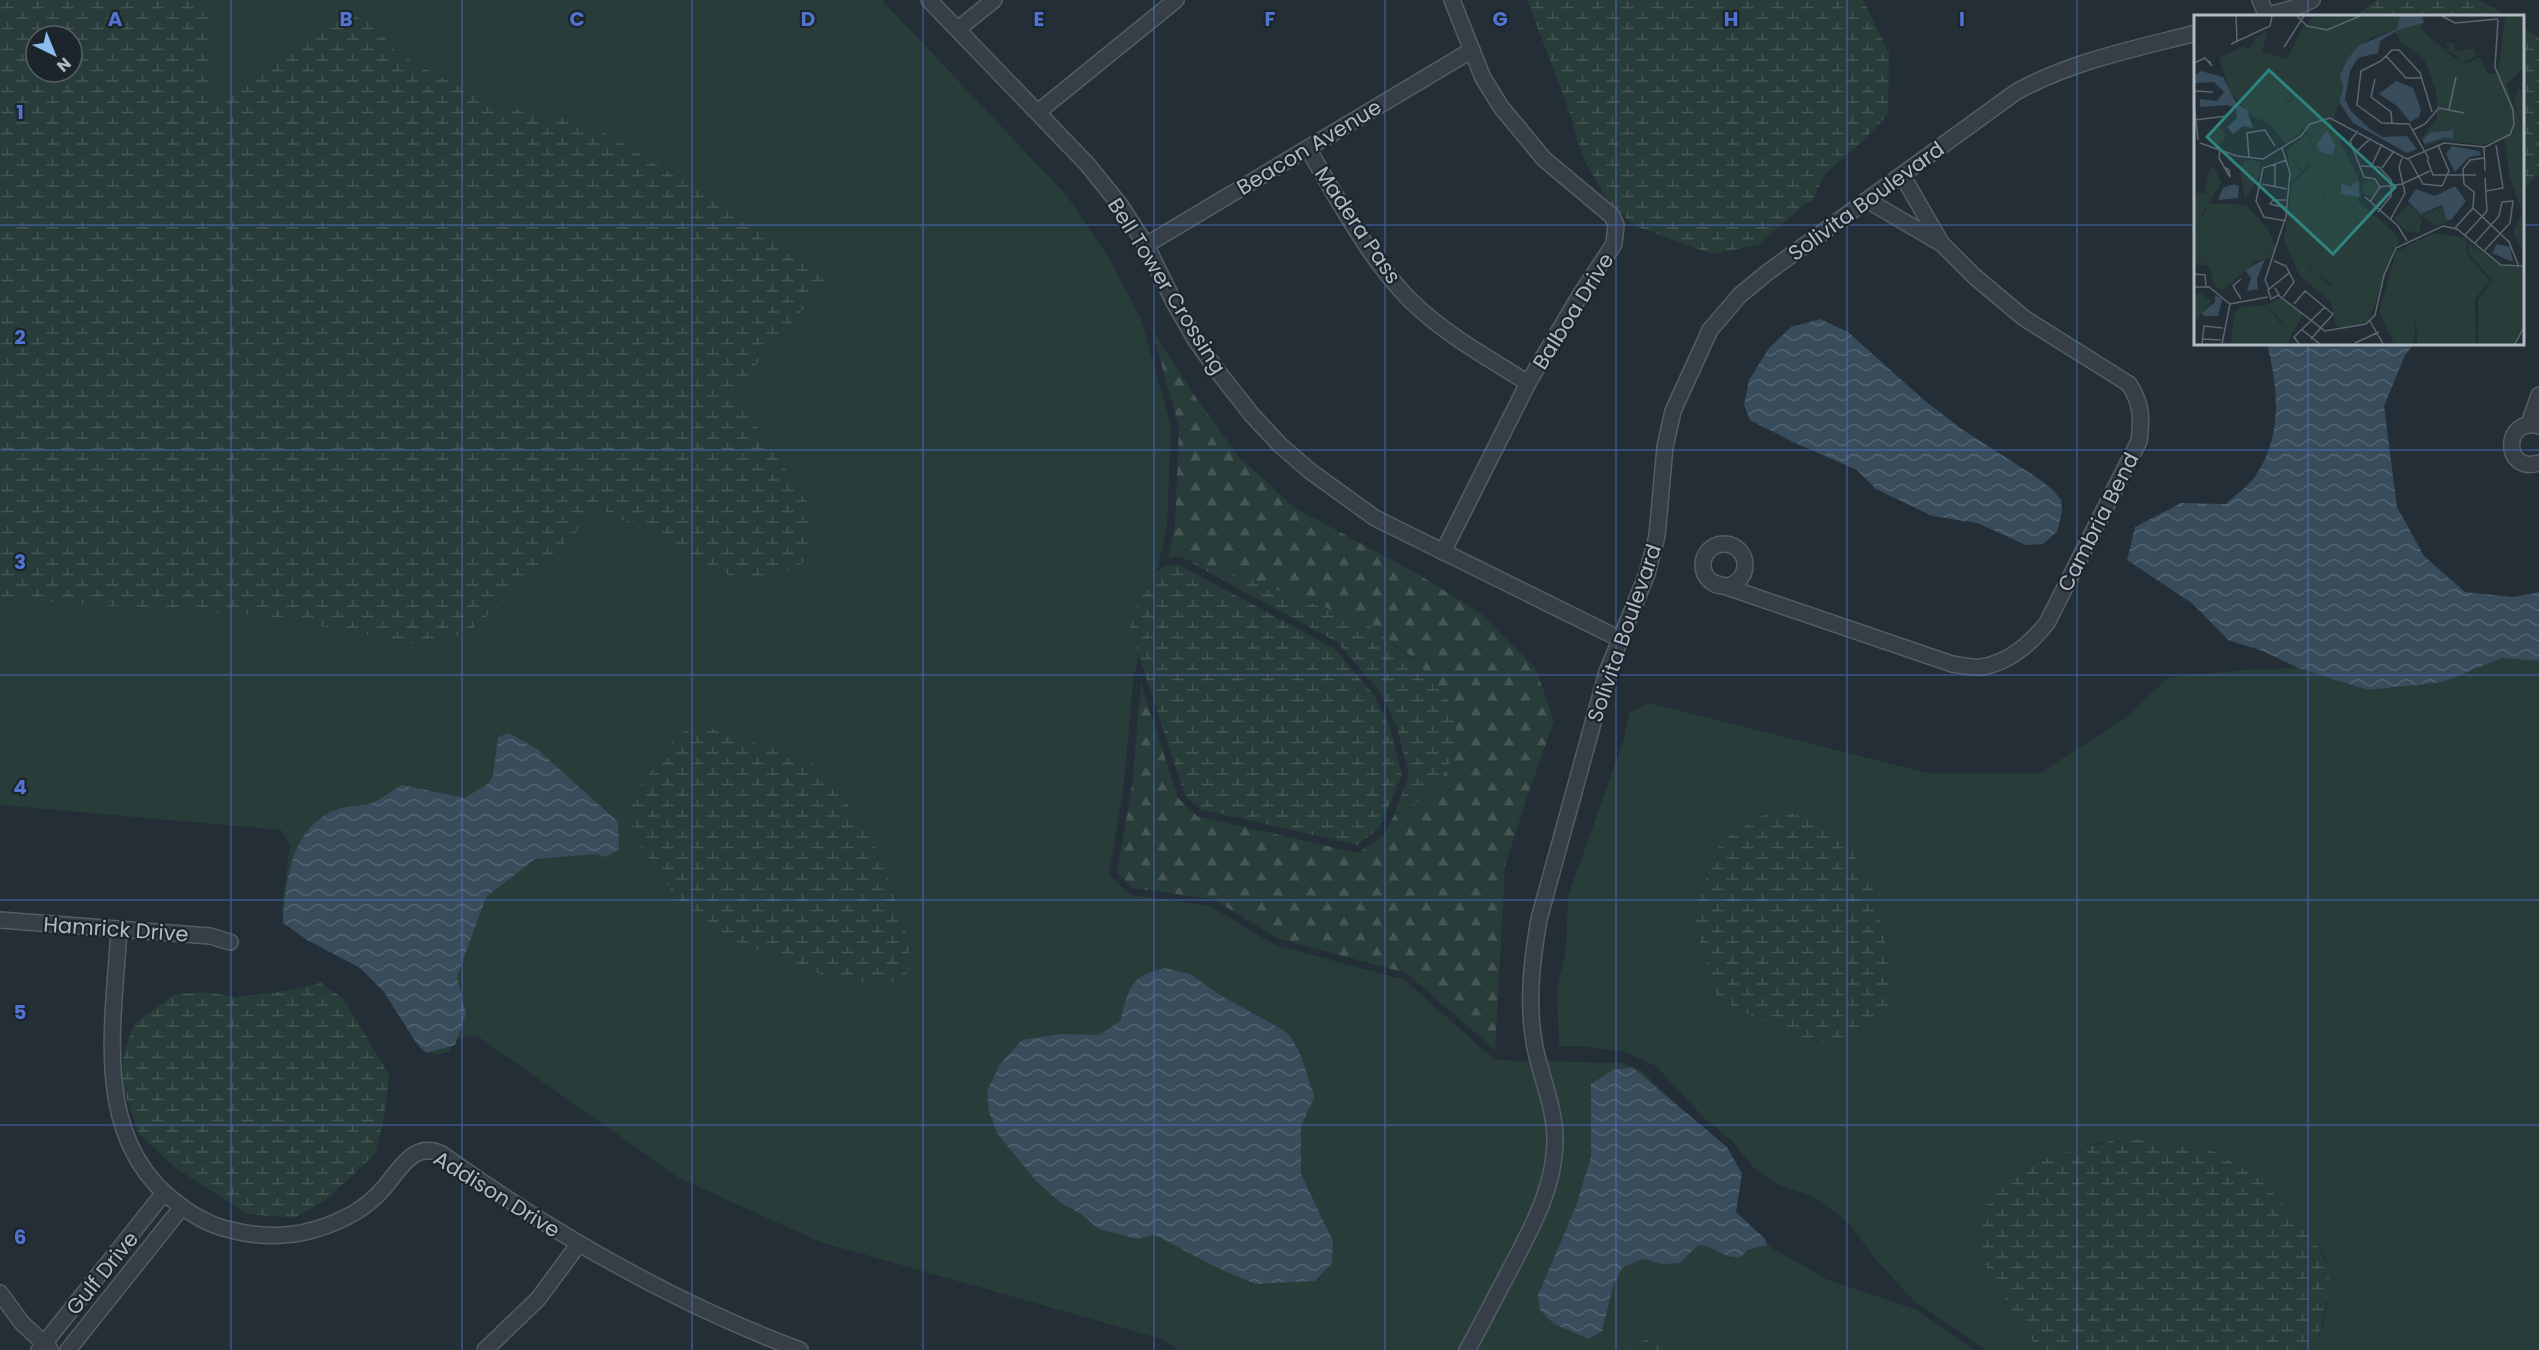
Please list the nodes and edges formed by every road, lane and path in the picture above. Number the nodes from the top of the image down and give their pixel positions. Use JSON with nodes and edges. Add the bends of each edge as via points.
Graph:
{"nodes":[{"id":1,"x":929,"y":0,"type":"edge"},
{"id":2,"x":994,"y":0,"type":"edge"},
{"id":3,"x":1176,"y":0,"type":"edge"},
{"id":4,"x":1452,"y":0,"type":"edge"},
{"id":5,"x":2260,"y":0,"type":"edge"},
{"id":6,"x":2312,"y":0,"type":"edge"},
{"id":7,"x":2289,"y":5,"type":"edge"},
{"id":8,"x":2266,"y":15,"type":"edge"},
{"id":9,"x":2268,"y":15,"type":"edge"},
{"id":10,"x":958,"y":29,"type":"junction"},
{"id":11,"x":2194,"y":34,"type":"edge"},
{"id":12,"x":1472,"y":50,"type":"junction"},
{"id":13,"x":1038,"y":112,"type":"junction"},
{"id":14,"x":1308,"y":148,"type":"junction"},
{"id":15,"x":1902,"y":175,"type":"junction"},
{"id":16,"x":1867,"y":200,"type":"junction"},
{"id":17,"x":1942,"y":244,"type":"junction"},
{"id":18,"x":1146,"y":245,"type":"junction"},
{"id":19,"x":1528,"y":383,"type":"junction"},
{"id":20,"x":2539,"y":395,"type":"edge"},
{"id":21,"x":2534,"y":425,"type":"edge"},
{"id":22,"x":2539,"y":463,"type":"edge"},
{"id":23,"x":1443,"y":552,"type":"junction"},
{"id":24,"x":1715,"y":583,"type":"dead end"},
{"id":25,"x":1620,"y":639,"type":"junction"},
{"id":26,"x":0,"y":920,"type":"edge"},
{"id":27,"x":119,"y":929,"type":"junction"},
{"id":28,"x":230,"y":942,"type":"dead end"},
{"id":29,"x":163,"y":1194,"type":"junction"},
{"id":30,"x":182,"y":1207,"type":"junction"},
{"id":31,"x":578,"y":1245,"type":"junction"},
{"id":32,"x":0,"y":1293,"type":"edge"},
{"id":33,"x":773,"y":1345,"type":"edge"},
{"id":34,"x":44,"y":1348,"type":"edge"},
{"id":35,"x":68,"y":1350,"type":"edge"},
{"id":36,"x":485,"y":1350,"type":"edge"},
{"id":37,"x":800,"y":1350,"type":"edge"},
{"id":38,"x":1467,"y":1350,"type":"edge"}],
"edges":[{"from":1,"to":10,"type":"street","name":"Bell Tower Crossing"},
{"from":2,"to":10,"type":"street"},
{"from":3,"to":13,"type":"street"},
{"from":4,"to":12,"type":"street","name":"Balboa Drive"},
{"from":5,"to":8,"type":"street"},
{"from":6,"to":7,"type":"street"},
{"from":7,"to":9,"type":"street"},
{"from":10,"to":13,"type":"street","name":"Bell Tower Crossing"},
{"from":11,"to":15,"type":"street","name":"Solivita Boulevard","via":[[2046,75],[2016,92]]},
{"from":12,"to":14,"type":"street","name":"Beacon Avenue"},
{"from":12,"to":19,"type":"street","name":"Balboa Drive","via":[[1483,78],[1522,134],[1570,183],[1605,208],[1616,225],[1614,244]]},
{"from":13,"to":18,"type":"street","name":"Bell Tower Crossing","via":[[1087,164]]},
{"from":14,"to":18,"type":"street","name":"Beacon Avenue"},
{"from":14,"to":19,"type":"street","name":"Madera Pass","via":[[1373,254],[1411,300],[1456,338]]},
{"from":15,"to":16,"type":"street","name":"Solivita Boulevard"},
{"from":15,"to":17,"type":"street"},
{"from":16,"to":17,"type":"street","name":"Cambria Bend"},
{"from":16,"to":25,"type":"street","name":"Solivita Boulevard","via":[[1740,295],[1710,330],[1672,411],[1657,536],[1647,574]]},
{"from":17,"to":24,"type":"street","name":"Cambria Bend","via":[[2024,318],[2129,384],[2142,416],[2139,441],[2047,622],[2032,642],[2011,656],[1980,667],[1961,665]]},
{"from":18,"to":23,"type":"street","name":"Bell Tower Crossing","via":[[1195,339],[1252,416],[1310,471],[1358,507]]},
{"from":19,"to":23,"type":"street","name":"Balboa Drive"},
{"from":20,"to":21,"type":"street"},
{"from":21,"to":22,"type":"street","via":[[2515,433],[2511,446],[2522,463]]},
{"from":23,"to":25,"type":"street","name":"Bell Tower Crossing"},
{"from":25,"to":38,"type":"street","name":"Solivita Boulevard","via":[[1607,672],[1534,949],[1534,1041],[1553,1111],[1555,1140],[1550,1181],[1522,1246]]},
{"from":26,"to":27,"type":"street","name":"Hamrick Drive"},
{"from":27,"to":28,"type":"street","name":"Hamrick Drive","via":[[210,936]]},
{"from":27,"to":29,"type":"street","name":"Addison Drive","via":[[114,1095],[130,1147]]},
{"from":29,"to":30,"type":"street","name":"Addison Drive"},
{"from":29,"to":34,"type":"street","name":"Gulf Drive"},
{"from":30,"to":31,"type":"street","name":"Addison Drive","via":[[207,1222],[240,1233],[275,1236],[309,1232],[363,1207],[405,1160],[429,1150],[442,1154]]},
{"from":30,"to":35,"type":"street","name":"Gulf Drive"},
{"from":31,"to":33,"type":"street","name":"Addison Drive"},
{"from":31,"to":36,"type":"street","via":[[538,1299]]},
{"from":32,"to":34,"type":"street"},
{"from":33,"to":37,"type":"street","name":"Addison Drive"}]}
